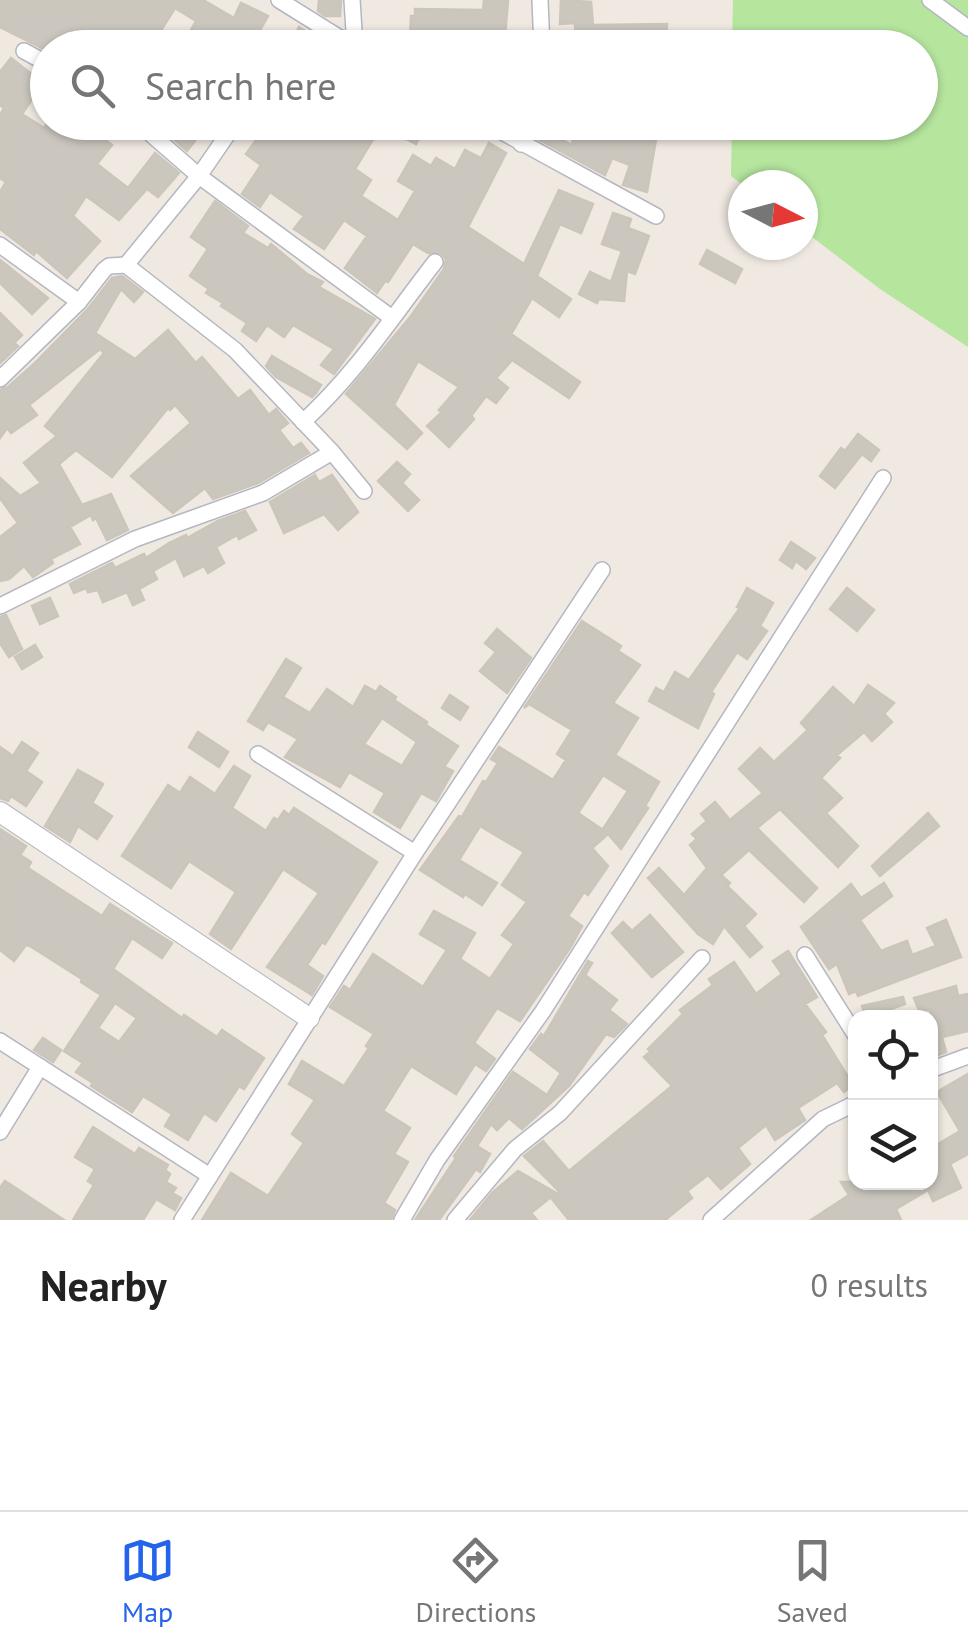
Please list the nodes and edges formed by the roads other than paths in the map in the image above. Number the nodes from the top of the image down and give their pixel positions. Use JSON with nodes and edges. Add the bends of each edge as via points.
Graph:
{"nodes":[{"id":1,"x":279,"y":0,"type":"edge"},
{"id":2,"x":352,"y":0,"type":"edge"},
{"id":3,"x":540,"y":0,"type":"edge"},
{"id":4,"x":930,"y":0,"type":"edge"},
{"id":5,"x":968,"y":28,"type":"edge"},
{"id":6,"x":328,"y":30,"type":"edge"},
{"id":7,"x":355,"y":30,"type":"edge"},
{"id":8,"x":541,"y":30,"type":"edge"},
{"id":9,"x":24,"y":51,"type":"dead end"},
{"id":10,"x":30,"y":54,"type":"edge"},
{"id":11,"x":158,"y":140,"type":"edge"},
{"id":12,"x":224,"y":140,"type":"edge"},
{"id":13,"x":513,"y":140,"type":"edge"},
{"id":14,"x":522,"y":140,"type":"edge"},
{"id":15,"x":520,"y":144,"type":"junction"},
{"id":16,"x":199,"y":176,"type":"junction"},
{"id":17,"x":656,"y":216,"type":"dead end"},
{"id":18,"x":0,"y":245,"type":"edge"},
{"id":19,"x":434,"y":262,"type":"dead end"},
{"id":20,"x":126,"y":265,"type":"junction"},
{"id":21,"x":79,"y":302,"type":"junction"},
{"id":22,"x":392,"y":318,"type":"junction"},
{"id":23,"x":0,"y":379,"type":"edge"},
{"id":24,"x":303,"y":422,"type":"junction"},
{"id":25,"x":332,"y":452,"type":"junction"},
{"id":26,"x":883,"y":478,"type":"dead end"},
{"id":27,"x":364,"y":491,"type":"dead end"},
{"id":28,"x":602,"y":570,"type":"dead end"},
{"id":29,"x":0,"y":606,"type":"edge"},
{"id":30,"x":258,"y":754,"type":"dead end"},
{"id":31,"x":0,"y":812,"type":"edge"},
{"id":32,"x":414,"y":853,"type":"junction"},
{"id":33,"x":805,"y":955,"type":"dead end"},
{"id":34,"x":702,"y":958,"type":"dead end"},
{"id":35,"x":309,"y":1018,"type":"junction"},
{"id":36,"x":848,"y":1023,"type":"edge"},
{"id":37,"x":0,"y":1041,"type":"edge"},
{"id":38,"x":968,"y":1056,"type":"edge"},
{"id":39,"x":40,"y":1067,"type":"junction"},
{"id":40,"x":938,"y":1067,"type":"edge"},
{"id":41,"x":848,"y":1107,"type":"edge"},
{"id":42,"x":0,"y":1132,"type":"edge"},
{"id":43,"x":210,"y":1176,"type":"junction"},
{"id":44,"x":182,"y":1220,"type":"edge"},
{"id":45,"x":402,"y":1220,"type":"edge"},
{"id":46,"x":455,"y":1220,"type":"edge"},
{"id":47,"x":711,"y":1220,"type":"edge"}],
"edges":[{"from":1,"to":6,"type":"street"},
{"from":2,"to":7,"type":"street"},
{"from":3,"to":8,"type":"street"},
{"from":4,"to":5,"type":"street"},
{"from":9,"to":10,"type":"street"},
{"from":11,"to":16,"type":"street"},
{"from":12,"to":16,"type":"street"},
{"from":13,"to":15,"type":"street"},
{"from":14,"to":15,"type":"street"},
{"from":15,"to":17,"type":"street"},
{"from":16,"to":20,"type":"street"},
{"from":16,"to":22,"type":"street"},
{"from":18,"to":21,"type":"street"},
{"from":19,"to":22,"type":"street"},
{"from":20,"to":21,"type":"street","via":[[104,270]]},
{"from":20,"to":24,"type":"street","via":[[235,350]]},
{"from":21,"to":23,"type":"street"},
{"from":22,"to":24,"type":"street","via":[[342,386]]},
{"from":24,"to":25,"type":"street"},
{"from":25,"to":27,"type":"street"},
{"from":25,"to":29,"type":"street","via":[[263,492],[135,540]]},
{"from":26,"to":45,"type":"street"},
{"from":28,"to":32,"type":"street"},
{"from":30,"to":32,"type":"street"},
{"from":31,"to":35,"type":"street"},
{"from":32,"to":35,"type":"street"},
{"from":33,"to":36,"type":"street"},
{"from":34,"to":46,"type":"street","via":[[560,1113],[514,1149]]},
{"from":35,"to":43,"type":"street"},
{"from":37,"to":39,"type":"street"},
{"from":38,"to":40,"type":"street"},
{"from":39,"to":42,"type":"street"},
{"from":39,"to":43,"type":"street"},
{"from":41,"to":47,"type":"street","via":[[824,1119]]},
{"from":43,"to":44,"type":"street"}]}
